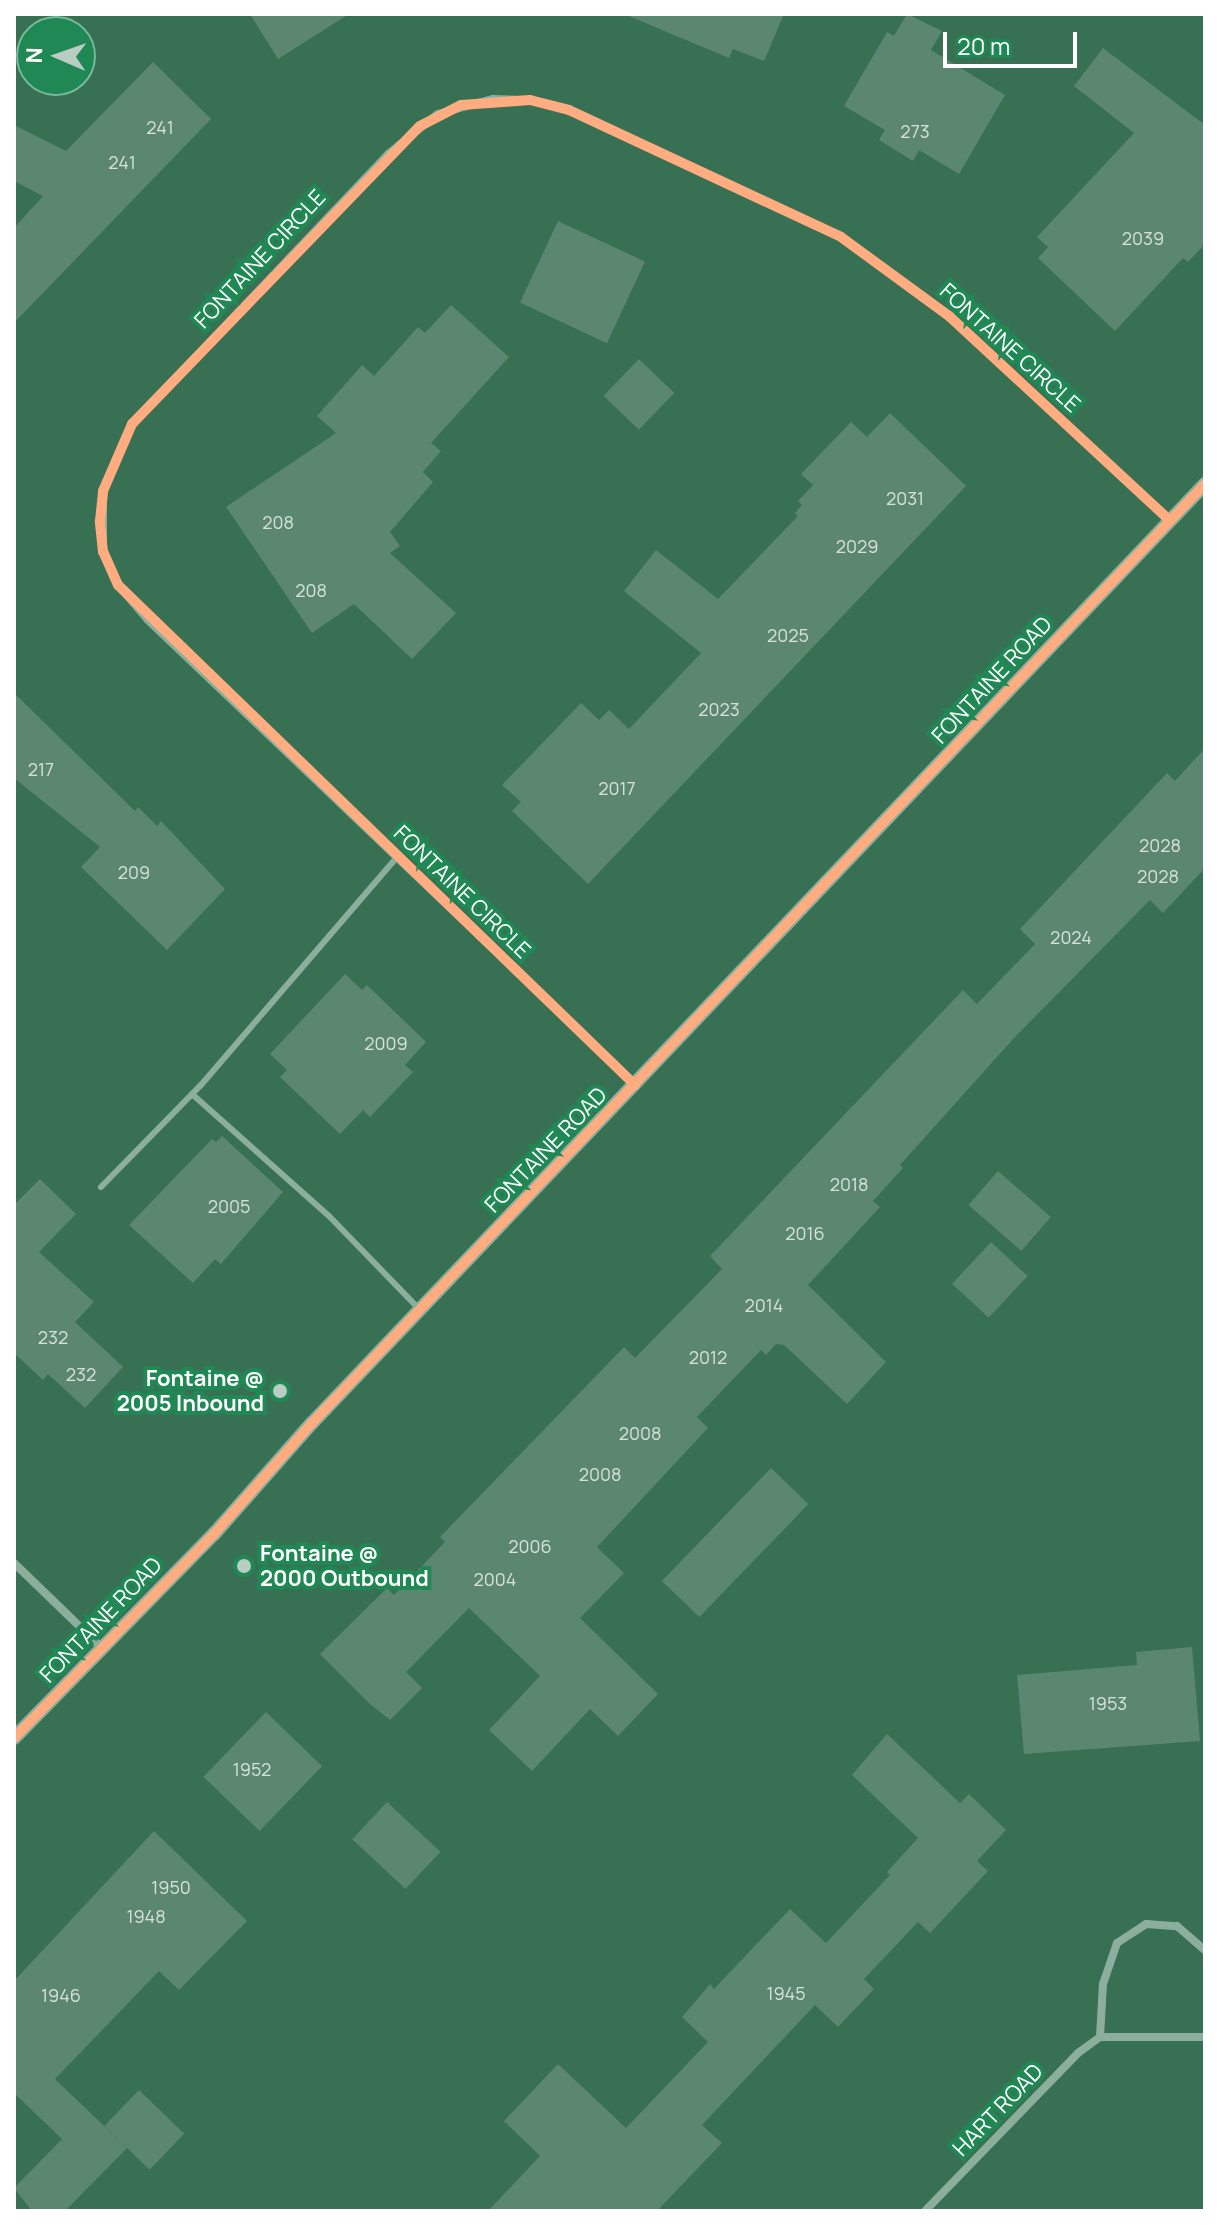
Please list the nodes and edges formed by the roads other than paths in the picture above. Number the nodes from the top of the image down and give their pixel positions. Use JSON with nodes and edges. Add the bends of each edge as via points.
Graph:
{"nodes":[{"id":1,"x":1205,"y":484,"type":"edge"},
{"id":2,"x":1170,"y":521,"type":"junction"},
{"id":3,"x":397,"y":857,"type":"junction"},
{"id":4,"x":635,"y":1085,"type":"junction"},
{"id":5,"x":192,"y":1094,"type":"junction"},
{"id":6,"x":101,"y":1187,"type":"dead end"},
{"id":7,"x":420,"y":1310,"type":"junction"},
{"id":8,"x":14,"y":1563,"type":"edge"},
{"id":9,"x":102,"y":1648,"type":"junction"},
{"id":10,"x":14,"y":1738,"type":"edge"},
{"id":11,"x":1205,"y":1950,"type":"edge"},
{"id":12,"x":1100,"y":2037,"type":"junction"},
{"id":13,"x":1205,"y":2037,"type":"edge"},
{"id":14,"x":925,"y":2211,"type":"edge"}],
"edges":[{"from":1,"to":2,"type":"street","name":"FONTAINE ROAD"},
{"from":2,"to":3,"type":"street","name":"FONTAINE CIRCLE","via":[[949,316],[841,237],[569,110],[530,100],[493,99],[438,114],[388,154],[132,424],[103,491],[100,521],[103,552],[118,585],[148,620]]},
{"from":2,"to":4,"type":"street","name":"FONTAINE ROAD"},
{"from":3,"to":4,"type":"street","name":"FONTAINE CIRCLE"},
{"from":3,"to":5,"type":"lane"},
{"from":4,"to":7,"type":"street","name":"FONTAINE ROAD"},
{"from":5,"to":6,"type":"lane"},
{"from":5,"to":7,"type":"lane","via":[[329,1216]]},
{"from":7,"to":9,"type":"street","name":"FONTAINE ROAD"},
{"from":8,"to":9,"type":"street"},
{"from":9,"to":10,"type":"street","name":"FONTAINE ROAD"},
{"from":11,"to":12,"type":"street","via":[[1177,1926],[1146,1924],[1117,1943],[1103,1984]]},
{"from":12,"to":13,"type":"street"},
{"from":12,"to":14,"type":"street","name":"HART ROAD"}]}
